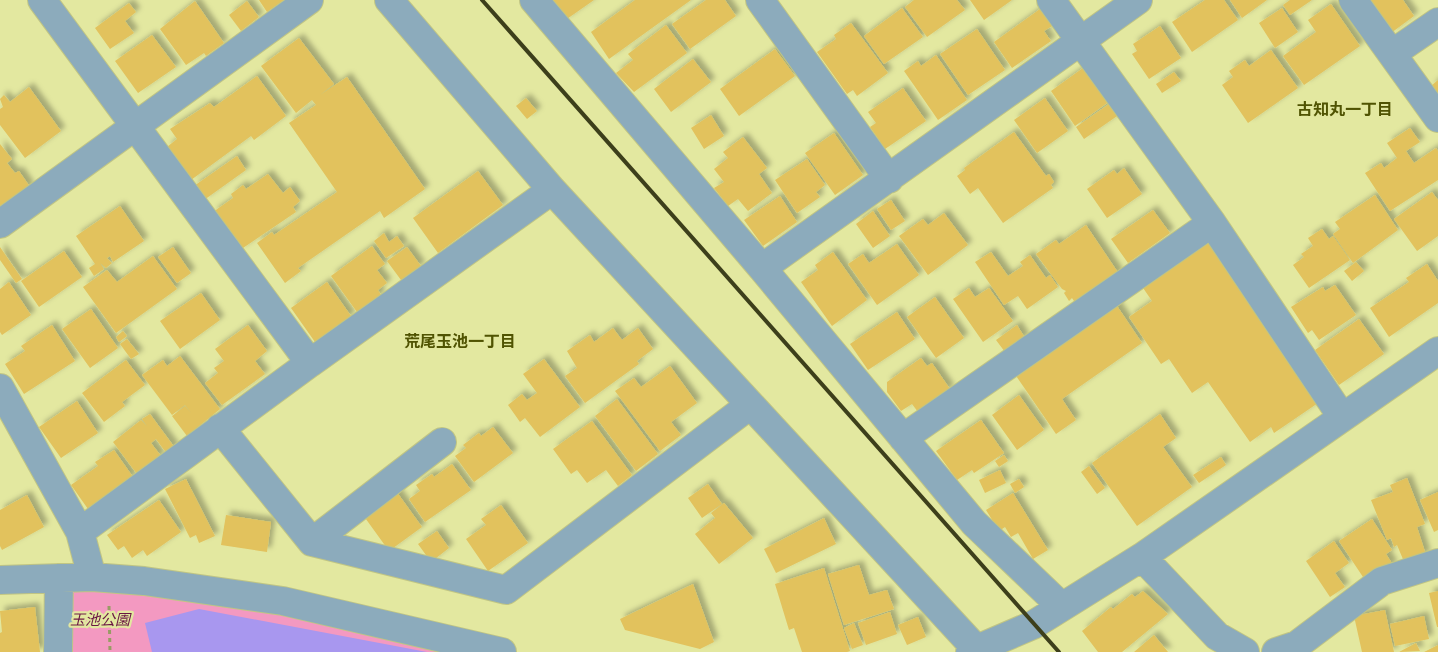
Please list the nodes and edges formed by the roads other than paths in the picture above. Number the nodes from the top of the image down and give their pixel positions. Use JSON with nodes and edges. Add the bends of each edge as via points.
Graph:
{"nodes":[{"id":1,"x":42,"y":0,"type":"edge"},
{"id":2,"x":309,"y":0,"type":"edge"},
{"id":3,"x":389,"y":0,"type":"edge"},
{"id":4,"x":534,"y":0,"type":"edge"},
{"id":5,"x":760,"y":0,"type":"edge"},
{"id":6,"x":1051,"y":0,"type":"edge"},
{"id":7,"x":1138,"y":0,"type":"edge"},
{"id":8,"x":1353,"y":0,"type":"edge"},
{"id":9,"x":1438,"y":22,"type":"edge"},
{"id":10,"x":1080,"y":41,"type":"junction"},
{"id":11,"x":1393,"y":53,"type":"junction"},
{"id":12,"x":1438,"y":118,"type":"edge"},
{"id":13,"x":135,"y":126,"type":"junction"},
{"id":14,"x":889,"y":179,"type":"junction"},
{"id":15,"x":552,"y":190,"type":"junction"},
{"id":16,"x":1212,"y":223,"type":"junction"},
{"id":17,"x":0,"y":224,"type":"edge"},
{"id":18,"x":762,"y":268,"type":"junction"},
{"id":19,"x":1438,"y":351,"type":"edge"},
{"id":20,"x":310,"y":363,"type":"junction"},
{"id":21,"x":0,"y":388,"type":"edge"},
{"id":22,"x":750,"y":405,"type":"junction"},
{"id":23,"x":1342,"y":417,"type":"junction"},
{"id":24,"x":220,"y":428,"type":"junction"},
{"id":25,"x":904,"y":438,"type":"junction"},
{"id":26,"x":442,"y":442,"type":"dead end"},
{"id":27,"x":80,"y":532,"type":"junction"},
{"id":28,"x":312,"y":542,"type":"junction"},
{"id":29,"x":1142,"y":557,"type":"junction"},
{"id":30,"x":1438,"y":563,"type":"edge"},
{"id":31,"x":59,"y":578,"type":"junction"},
{"id":32,"x":101,"y":578,"type":"junction"},
{"id":33,"x":0,"y":580,"type":"edge"},
{"id":34,"x":1062,"y":607,"type":"junction"},
{"id":35,"x":976,"y":651,"type":"edge"},
{"id":36,"x":58,"y":652,"type":"edge"},
{"id":37,"x":502,"y":652,"type":"edge"},
{"id":38,"x":1245,"y":652,"type":"edge"},
{"id":39,"x":1276,"y":652,"type":"edge"}],
"edges":[{"from":1,"to":13,"type":"street"},
{"from":2,"to":13,"type":"street"},
{"from":3,"to":15,"type":"street"},
{"from":4,"to":18,"type":"street"},
{"from":5,"to":14,"type":"street"},
{"from":6,"to":10,"type":"street"},
{"from":7,"to":10,"type":"street"},
{"from":8,"to":11,"type":"street"},
{"from":9,"to":11,"type":"street"},
{"from":10,"to":14,"type":"street"},
{"from":10,"to":16,"type":"street"},
{"from":11,"to":12,"type":"street"},
{"from":13,"to":17,"type":"street"},
{"from":13,"to":20,"type":"street"},
{"from":14,"to":18,"type":"street"},
{"from":15,"to":20,"type":"street"},
{"from":15,"to":22,"type":"street"},
{"from":16,"to":23,"type":"street"},
{"from":16,"to":25,"type":"street"},
{"from":18,"to":25,"type":"street"},
{"from":19,"to":23,"type":"street"},
{"from":20,"to":24,"type":"street"},
{"from":21,"to":27,"type":"street"},
{"from":22,"to":28,"type":"street","via":[[506,590]]},
{"from":22,"to":35,"type":"street"},
{"from":23,"to":29,"type":"street"},
{"from":24,"to":27,"type":"street"},
{"from":24,"to":28,"type":"street"},
{"from":25,"to":34,"type":"street","via":[[974,523]]},
{"from":26,"to":28,"type":"street"},
{"from":27,"to":32,"type":"street"},
{"from":29,"to":34,"type":"street"},
{"from":29,"to":38,"type":"street","via":[[1218,636]]},
{"from":30,"to":39,"type":"street","via":[[1382,581],[1297,645]]},
{"from":31,"to":32,"type":"street"},
{"from":31,"to":33,"type":"street"},
{"from":31,"to":36,"type":"street"},
{"from":32,"to":37,"type":"street","via":[[144,580],[283,600]]},
{"from":34,"to":35,"type":"street","via":[[1033,625]]}]}
